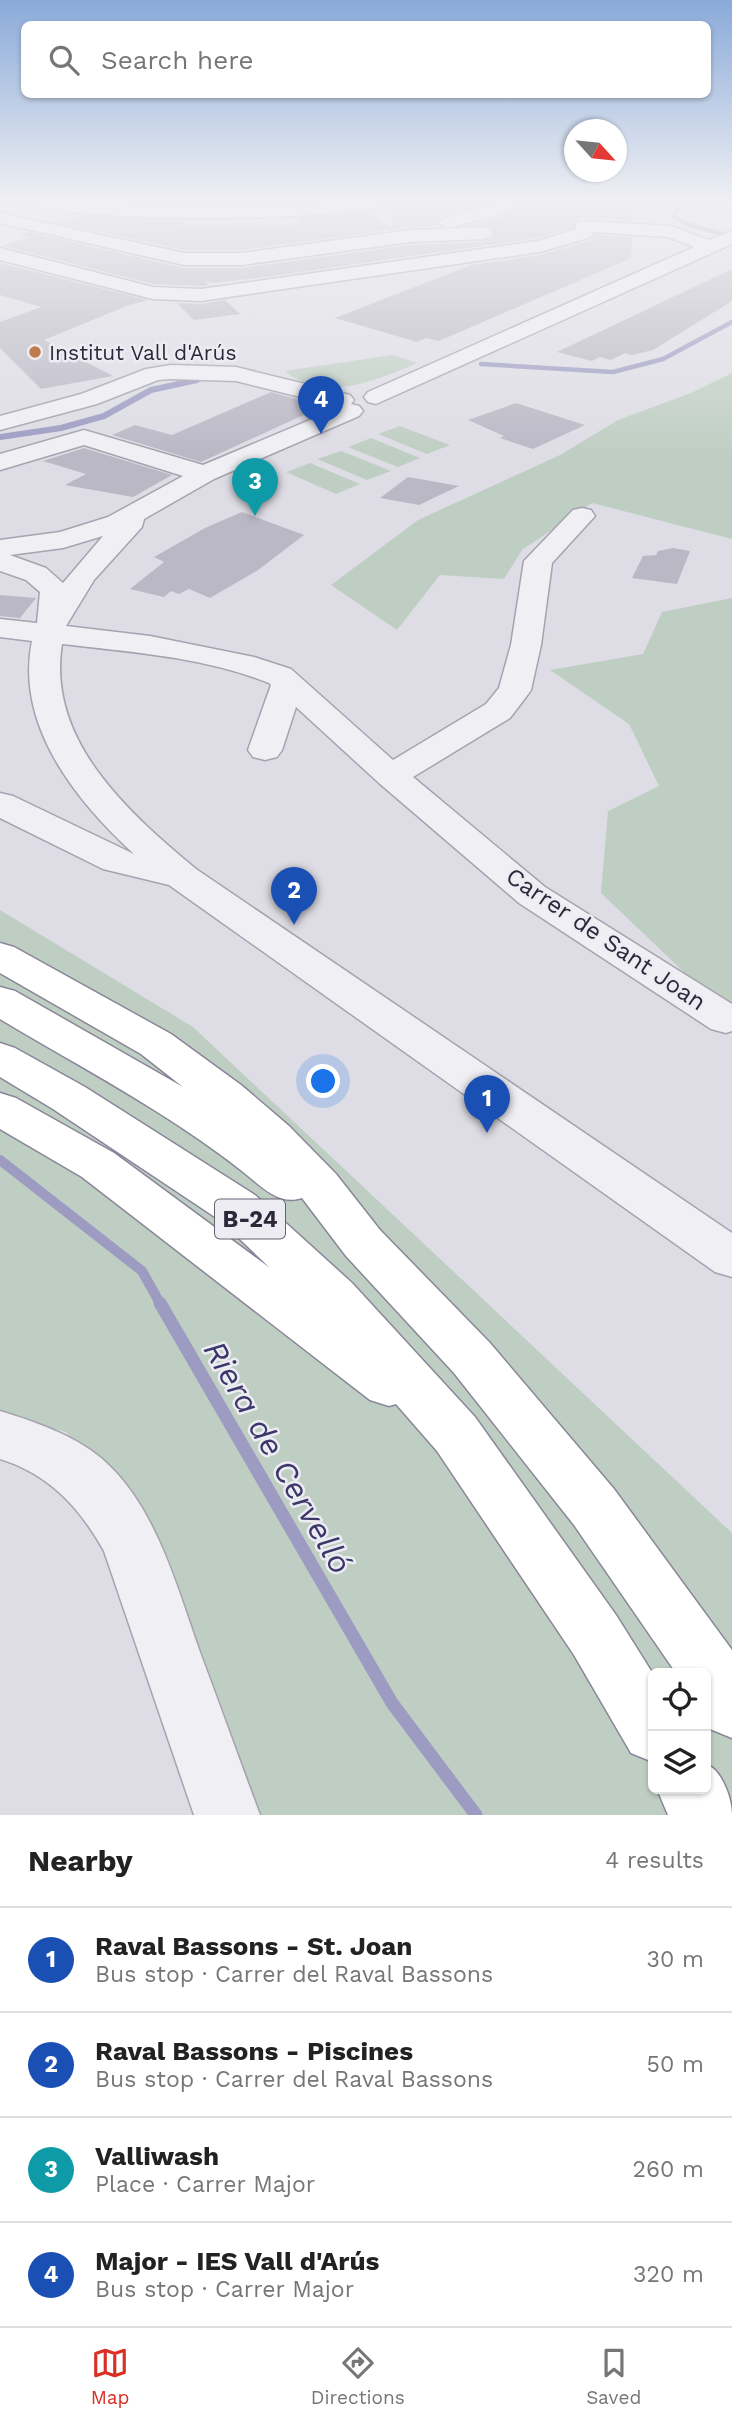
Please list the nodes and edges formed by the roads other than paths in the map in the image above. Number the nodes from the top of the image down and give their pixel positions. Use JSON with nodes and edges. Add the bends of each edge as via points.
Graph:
{"nodes":[{"id":1,"x":124,"y":286,"type":"edge"},
{"id":2,"x":265,"y":286,"type":"edge"},
{"id":3,"x":624,"y":286,"type":"edge"},
{"id":4,"x":177,"y":296,"type":"junction"},
{"id":5,"x":133,"y":309,"type":"dead end"},
{"id":6,"x":347,"y":405,"type":"junction"},
{"id":7,"x":0,"y":424,"type":"edge"},
{"id":8,"x":0,"y":462,"type":"edge"},
{"id":9,"x":205,"y":474,"type":"junction"},
{"id":10,"x":140,"y":512,"type":"junction"},
{"id":11,"x":583,"y":516,"type":"dead end"},
{"id":12,"x":0,"y":548,"type":"edge"},
{"id":13,"x":0,"y":561,"type":"edge"},
{"id":14,"x":52,"y":625,"type":"junction"},
{"id":15,"x":0,"y":628,"type":"edge"},
{"id":16,"x":288,"y":681,"type":"junction"},
{"id":17,"x":265,"y":750,"type":"dead end"},
{"id":18,"x":391,"y":776,"type":"junction"},
{"id":19,"x":0,"y":804,"type":"edge"},
{"id":20,"x":183,"y":877,"type":"junction"},
{"id":21,"x":0,"y":956,"type":"edge"},
{"id":22,"x":0,"y":1001,"type":"edge"},
{"id":23,"x":726,"y":1019,"type":"dead end"},
{"id":24,"x":0,"y":1058,"type":"edge"},
{"id":25,"x":0,"y":1109,"type":"edge"},
{"id":26,"x":363,"y":1243,"type":"junction"},
{"id":27,"x":732,"y":1258,"type":"edge"},
{"id":28,"x":456,"y":1434,"type":"junction"},
{"id":29,"x":0,"y":1435,"type":"edge"},
{"id":30,"x":732,"y":1707,"type":"edge"},
{"id":31,"x":648,"y":1723,"type":"edge"},
{"id":32,"x":691,"y":1794,"type":"edge"},
{"id":33,"x":227,"y":1815,"type":"edge"},
{"id":34,"x":705,"y":1815,"type":"edge"}],
"edges":[{"from":1,"to":4,"type":"street"},
{"from":2,"to":4,"type":"street"},
{"from":3,"to":6,"type":"street","via":[[376,397],[384,401],[382,407],[365,412]]},
{"from":4,"to":5,"type":"street"},
{"from":6,"to":7,"type":"street","via":[[236,374],[171,372]]},
{"from":6,"to":9,"type":"street"},
{"from":8,"to":9,"type":"street","via":[[84,437]]},
{"from":9,"to":10,"type":"street"},
{"from":10,"to":12,"type":"street","via":[[84,535]]},
{"from":10,"to":14,"type":"street","via":[[83,575]]},
{"from":11,"to":18,"type":"street","via":[[538,561],[515,690],[498,711]]},
{"from":13,"to":14,"type":"street","via":[[49,583],[54,590]]},
{"from":14,"to":15,"type":"street","name":"Carrer de Sant Joan"},
{"from":14,"to":16,"type":"street","name":"Carrer de Sant Joan","via":[[254,666]]},
{"from":14,"to":20,"type":"street","via":[[45,657],[48,691],[64,746],[108,811]]},
{"from":16,"to":17,"type":"street"},
{"from":16,"to":18,"type":"street","name":"Carrer de Sant Joan"},
{"from":18,"to":23,"type":"street","name":"Carrer de Sant Joan","via":[[532,895]]},
{"from":19,"to":20,"type":"street","via":[[116,861]]},
{"from":20,"to":27,"type":"street"},
{"from":21,"to":26,"type":"highway","via":[[156,1044],[225,1096],[319,1186]]},
{"from":22,"to":26,"type":"highway","number":"B-24","via":[[213,1124]]},
{"from":24,"to":28,"type":"highway","number":"B-24","via":[[237,1208],[334,1297]]},
{"from":25,"to":28,"type":"highway","via":[[98,1165]]},
{"from":26,"to":30,"type":"highway","number":"B-24","via":[[472,1358],[594,1507]]},
{"from":28,"to":31,"type":"highway","number":"B-24","via":[[595,1635]]},
{"from":29,"to":33,"type":"street","via":[[66,1462],[101,1497],[128,1538]]},
{"from":32,"to":34,"type":"highway"}]}
